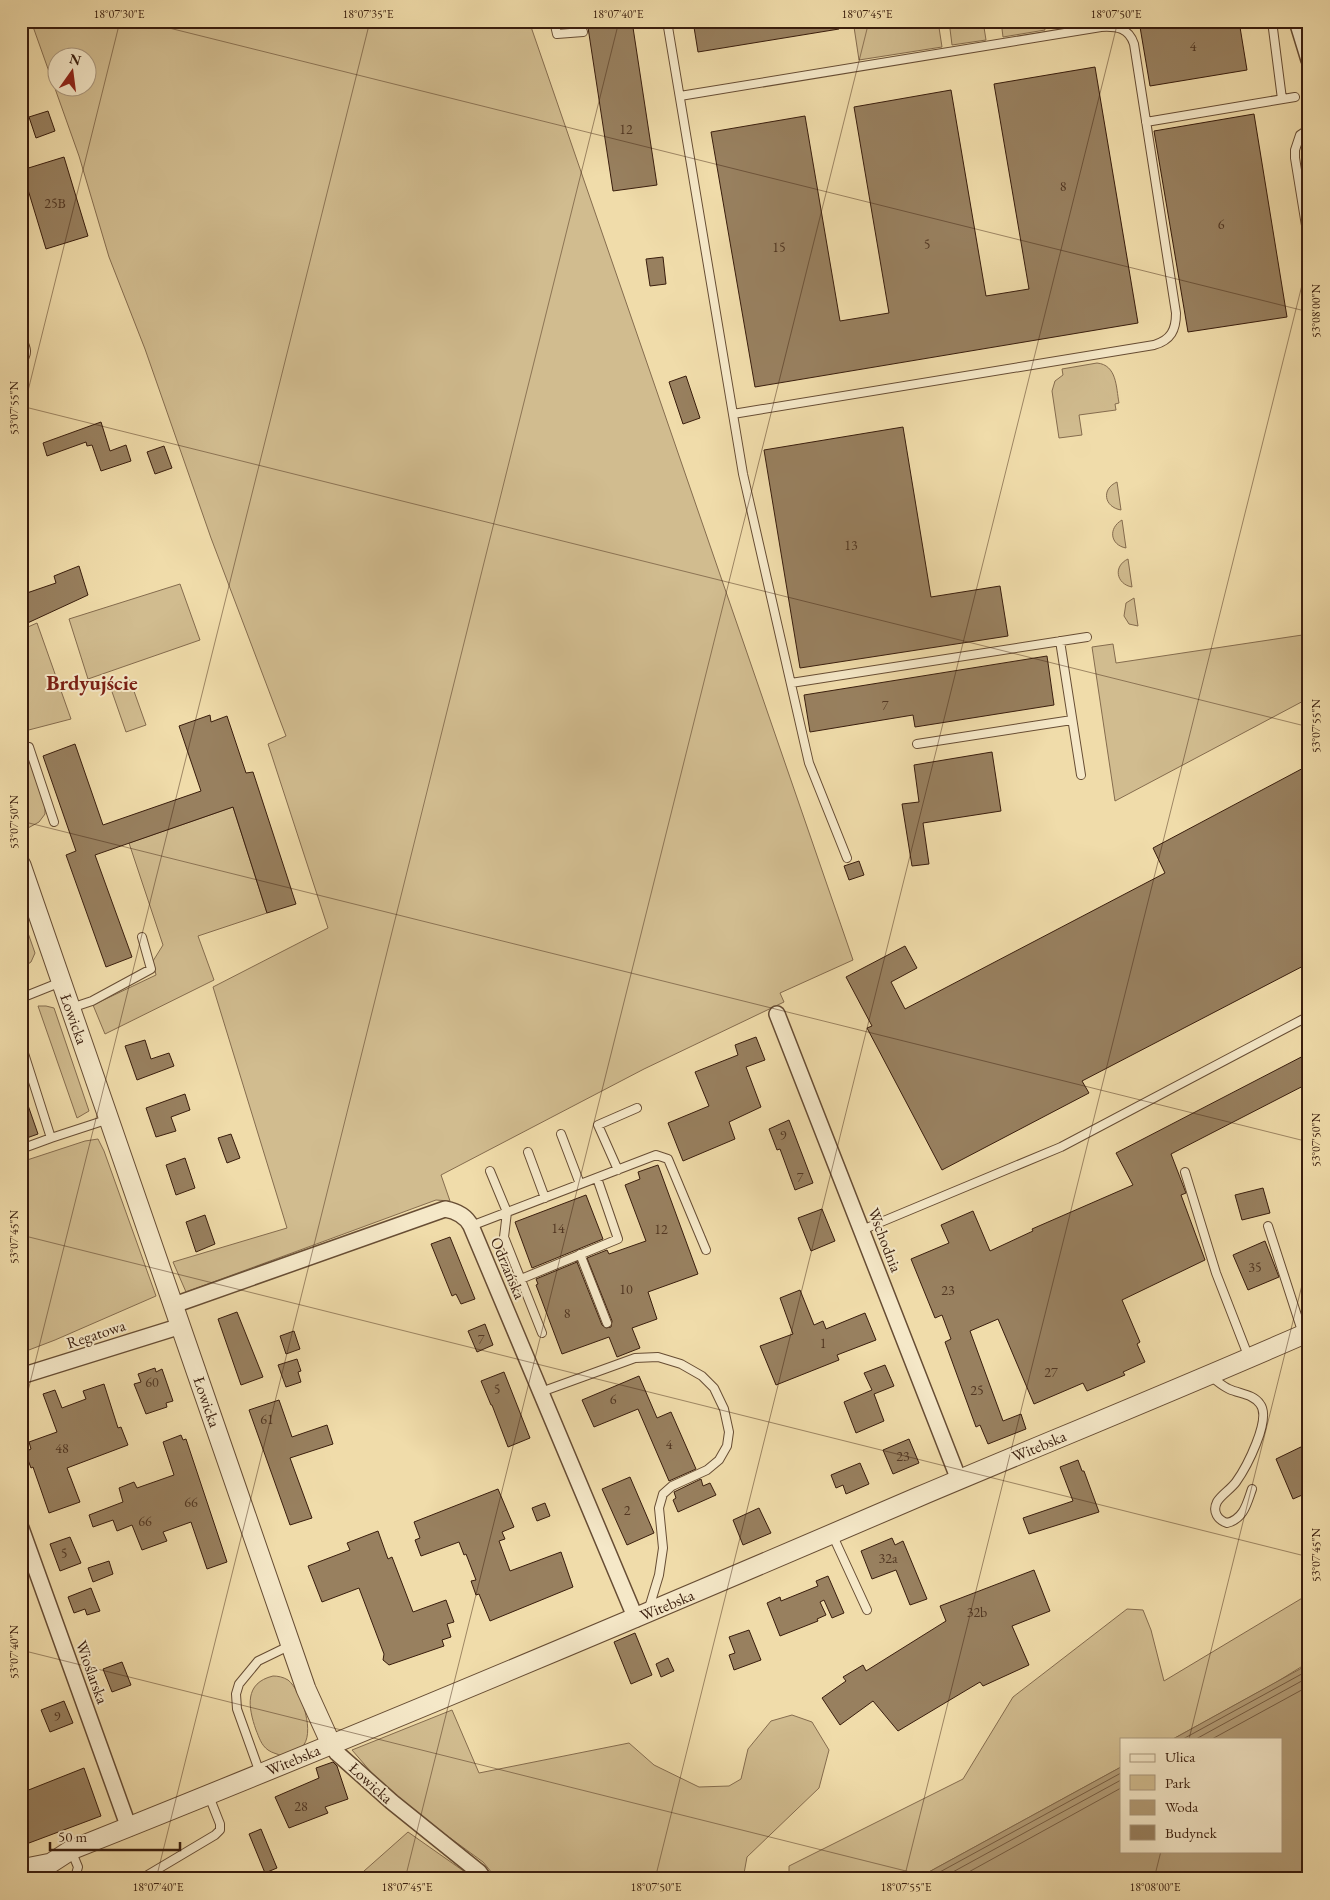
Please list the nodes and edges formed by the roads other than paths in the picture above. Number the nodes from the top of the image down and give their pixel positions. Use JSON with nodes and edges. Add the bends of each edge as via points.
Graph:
{"nodes":[{"id":1,"x":554,"y":21,"type":"edge"},
{"id":2,"x":667,"y":21,"type":"edge"},
{"id":3,"x":1272,"y":21,"type":"edge"},
{"id":4,"x":1297,"y":21,"type":"edge"},
{"id":5,"x":583,"y":32,"type":"dead end"},
{"id":6,"x":1309,"y":60,"type":"edge"},
{"id":7,"x":680,"y":96,"type":"junction"},
{"id":8,"x":1295,"y":97,"type":"dead end"},
{"id":9,"x":1282,"y":99,"type":"junction"},
{"id":10,"x":1146,"y":122,"type":"junction"},
{"id":11,"x":1309,"y":129,"type":"edge"},
{"id":12,"x":1309,"y":244,"type":"edge"},
{"id":13,"x":21,"y":337,"type":"edge"},
{"id":14,"x":21,"y":361,"type":"edge"},
{"id":15,"x":733,"y":414,"type":"junction"},
{"id":16,"x":1087,"y":637,"type":"dead end"},
{"id":17,"x":1060,"y":641,"type":"junction"},
{"id":18,"x":791,"y":683,"type":"junction"},
{"id":19,"x":1072,"y":720,"type":"junction"},
{"id":20,"x":917,"y":744,"type":"dead end"},
{"id":21,"x":21,"y":749,"type":"edge"},
{"id":22,"x":1081,"y":774,"type":"dead end"},
{"id":23,"x":54,"y":822,"type":"dead end"},
{"id":24,"x":847,"y":858,"type":"dead end"},
{"id":25,"x":21,"y":864,"type":"edge"},
{"id":26,"x":142,"y":937,"type":"dead end"},
{"id":27,"x":61,"y":982,"type":"junction"},
{"id":28,"x":21,"y":998,"type":"edge"},
{"id":29,"x":71,"y":1008,"type":"junction"},
{"id":30,"x":777,"y":1014,"type":"dead end"},
{"id":31,"x":1309,"y":1016,"type":"edge"},
{"id":32,"x":21,"y":1044,"type":"edge"},
{"id":33,"x":637,"y":1108,"type":"dead end"},
{"id":34,"x":109,"y":1119,"type":"junction"},
{"id":35,"x":561,"y":1134,"type":"dead end"},
{"id":36,"x":51,"y":1138,"type":"junction"},
{"id":37,"x":21,"y":1149,"type":"edge"},
{"id":38,"x":528,"y":1152,"type":"dead end"},
{"id":39,"x":618,"y":1170,"type":"junction"},
{"id":40,"x":490,"y":1171,"type":"dead end"},
{"id":41,"x":1185,"y":1172,"type":"dead end"},
{"id":42,"x":597,"y":1178,"type":"junction"},
{"id":43,"x":580,"y":1184,"type":"junction"},
{"id":44,"x":545,"y":1198,"type":"junction"},
{"id":45,"x":507,"y":1212,"type":"junction"},
{"id":46,"x":471,"y":1226,"type":"junction"},
{"id":47,"x":1268,"y":1226,"type":"dead end"},
{"id":48,"x":862,"y":1230,"type":"junction"},
{"id":49,"x":706,"y":1250,"type":"dead end"},
{"id":50,"x":580,"y":1254,"type":"junction"},
{"id":51,"x":521,"y":1279,"type":"junction"},
{"id":52,"x":174,"y":1306,"type":"junction"},
{"id":53,"x":607,"y":1324,"type":"dead end"},
{"id":54,"x":181,"y":1326,"type":"junction"},
{"id":55,"x":542,"y":1333,"type":"dead end"},
{"id":56,"x":1306,"y":1333,"type":"edge"},
{"id":57,"x":1249,"y":1358,"type":"junction"},
{"id":58,"x":1208,"y":1375,"type":"junction"},
{"id":59,"x":21,"y":1376,"type":"edge"},
{"id":60,"x":541,"y":1392,"type":"junction"},
{"id":61,"x":959,"y":1480,"type":"junction"},
{"id":62,"x":1252,"y":1489,"type":"dead end"},
{"id":63,"x":21,"y":1528,"type":"edge"},
{"id":64,"x":832,"y":1534,"type":"junction"},
{"id":65,"x":866,"y":1610,"type":"dead end"},
{"id":66,"x":642,"y":1616,"type":"junction"},
{"id":67,"x":291,"y":1645,"type":"junction"},
{"id":68,"x":331,"y":1744,"type":"junction"},
{"id":69,"x":260,"y":1774,"type":"junction"},
{"id":70,"x":209,"y":1796,"type":"junction"},
{"id":71,"x":129,"y":1828,"type":"junction"},
{"id":72,"x":71,"y":1850,"type":"junction"},
{"id":73,"x":21,"y":1868,"type":"edge"},
{"id":74,"x":71,"y":1879,"type":"edge"},
{"id":75,"x":141,"y":1879,"type":"edge"},
{"id":76,"x":484,"y":1879,"type":"edge"}],
"edges":[{"from":1,"to":5,"type":"lane","via":[[557,34]]},
{"from":2,"to":7,"type":"lane"},
{"from":3,"to":9,"type":"lane"},
{"from":4,"to":6,"type":"street"},
{"from":7,"to":10,"type":"lane","via":[[1110,27],[1124,30],[1133,39]]},
{"from":7,"to":15,"type":"lane"},
{"from":8,"to":9,"type":"lane"},
{"from":9,"to":10,"type":"lane"},
{"from":10,"to":15,"type":"lane","via":[[1176,312],[1175,329],[1165,341]]},
{"from":11,"to":12,"type":"lane","via":[[1300,135],[1294,158]]},
{"from":13,"to":14,"type":"lane","via":[[28,352]]},
{"from":15,"to":18,"type":"lane","via":[[743,474]]},
{"from":16,"to":17,"type":"lane"},
{"from":17,"to":18,"type":"lane"},
{"from":17,"to":19,"type":"lane"},
{"from":18,"to":24,"type":"lane","via":[[809,763]]},
{"from":19,"to":20,"type":"lane"},
{"from":19,"to":22,"type":"lane"},
{"from":21,"to":23,"type":"lane","via":[[29,747]]},
{"from":25,"to":27,"type":"street","name":"Łowicka"},
{"from":26,"to":29,"type":"lane","via":[[151,968],[92,1001]]},
{"from":27,"to":28,"type":"lane"},
{"from":27,"to":29,"type":"street","name":"Łowicka"},
{"from":29,"to":34,"type":"street","name":"Łowicka"},
{"from":30,"to":48,"type":"street","name":"Wschodnia"},
{"from":31,"to":48,"type":"lane","via":[[1061,1147]]},
{"from":32,"to":36,"type":"lane"},
{"from":33,"to":39,"type":"lane","via":[[598,1125]]},
{"from":34,"to":36,"type":"lane"},
{"from":34,"to":52,"type":"street","name":"Łowicka"},
{"from":35,"to":43,"type":"lane"},
{"from":36,"to":37,"type":"lane"},
{"from":38,"to":44,"type":"lane"},
{"from":39,"to":42,"type":"lane"},
{"from":39,"to":49,"type":"lane","via":[[656,1156],[668,1159]]},
{"from":40,"to":45,"type":"lane"},
{"from":41,"to":57,"type":"lane","via":[[1216,1273]]},
{"from":42,"to":43,"type":"lane"},
{"from":42,"to":50,"type":"lane","via":[[618,1239]]},
{"from":43,"to":44,"type":"lane"},
{"from":44,"to":45,"type":"lane"},
{"from":45,"to":46,"type":"lane"},
{"from":45,"to":51,"type":"lane","via":[[504,1237]]},
{"from":46,"to":52,"type":"street","name":"Odrzańska","via":[[465,1217],[445,1209]]},
{"from":46,"to":60,"type":"street","name":"Odrzańska"},
{"from":47,"to":56,"type":"lane"},
{"from":48,"to":61,"type":"street","name":"Wschodnia"},
{"from":50,"to":51,"type":"lane"},
{"from":50,"to":53,"type":"lane"},
{"from":51,"to":55,"type":"lane"},
{"from":52,"to":54,"type":"street","name":"Łowicka"},
{"from":54,"to":59,"type":"street","name":"Regatowa"},
{"from":54,"to":67,"type":"street","name":"Łowicka"},
{"from":56,"to":57,"type":"street","name":"Witebska"},
{"from":57,"to":58,"type":"street","name":"Witebska"},
{"from":58,"to":61,"type":"street","name":"Witebska"},
{"from":58,"to":62,"type":"lane","via":[[1228,1388],[1251,1396],[1261,1404],[1264,1416],[1260,1433],[1242,1471],[1218,1502],[1216,1509],[1220,1521],[1227,1523],[1239,1518]]},
{"from":60,"to":66,"type":"street","name":"Odrzańska"},
{"from":60,"to":66,"type":"lane","via":[[636,1358],[658,1357],[681,1364],[702,1376],[714,1388],[724,1409],[729,1432],[727,1446],[719,1460],[662,1494],[659,1508],[663,1548],[659,1575]]},
{"from":61,"to":64,"type":"street","name":"Witebska"},
{"from":63,"to":71,"type":"street","name":"Wioślarska"},
{"from":64,"to":65,"type":"lane"},
{"from":64,"to":66,"type":"street","name":"Witebska"},
{"from":66,"to":68,"type":"street","name":"Witebska"},
{"from":67,"to":68,"type":"street","name":"Łowicka","via":[[306,1689]]},
{"from":67,"to":69,"type":"lane","via":[[258,1661],[238,1684],[237,1709]]},
{"from":68,"to":69,"type":"street","name":"Witebska"},
{"from":68,"to":76,"type":"street","name":"Łowicka","via":[[392,1802]]},
{"from":69,"to":70,"type":"street","name":"Witebska"},
{"from":70,"to":71,"type":"street","name":"Witebska"},
{"from":70,"to":75,"type":"lane","via":[[220,1830]]},
{"from":71,"to":72,"type":"street","name":"Witebska"},
{"from":72,"to":73,"type":"street","name":"Witebska","via":[[51,1863]]},
{"from":72,"to":74,"type":"lane","via":[[78,1867]]}]}
